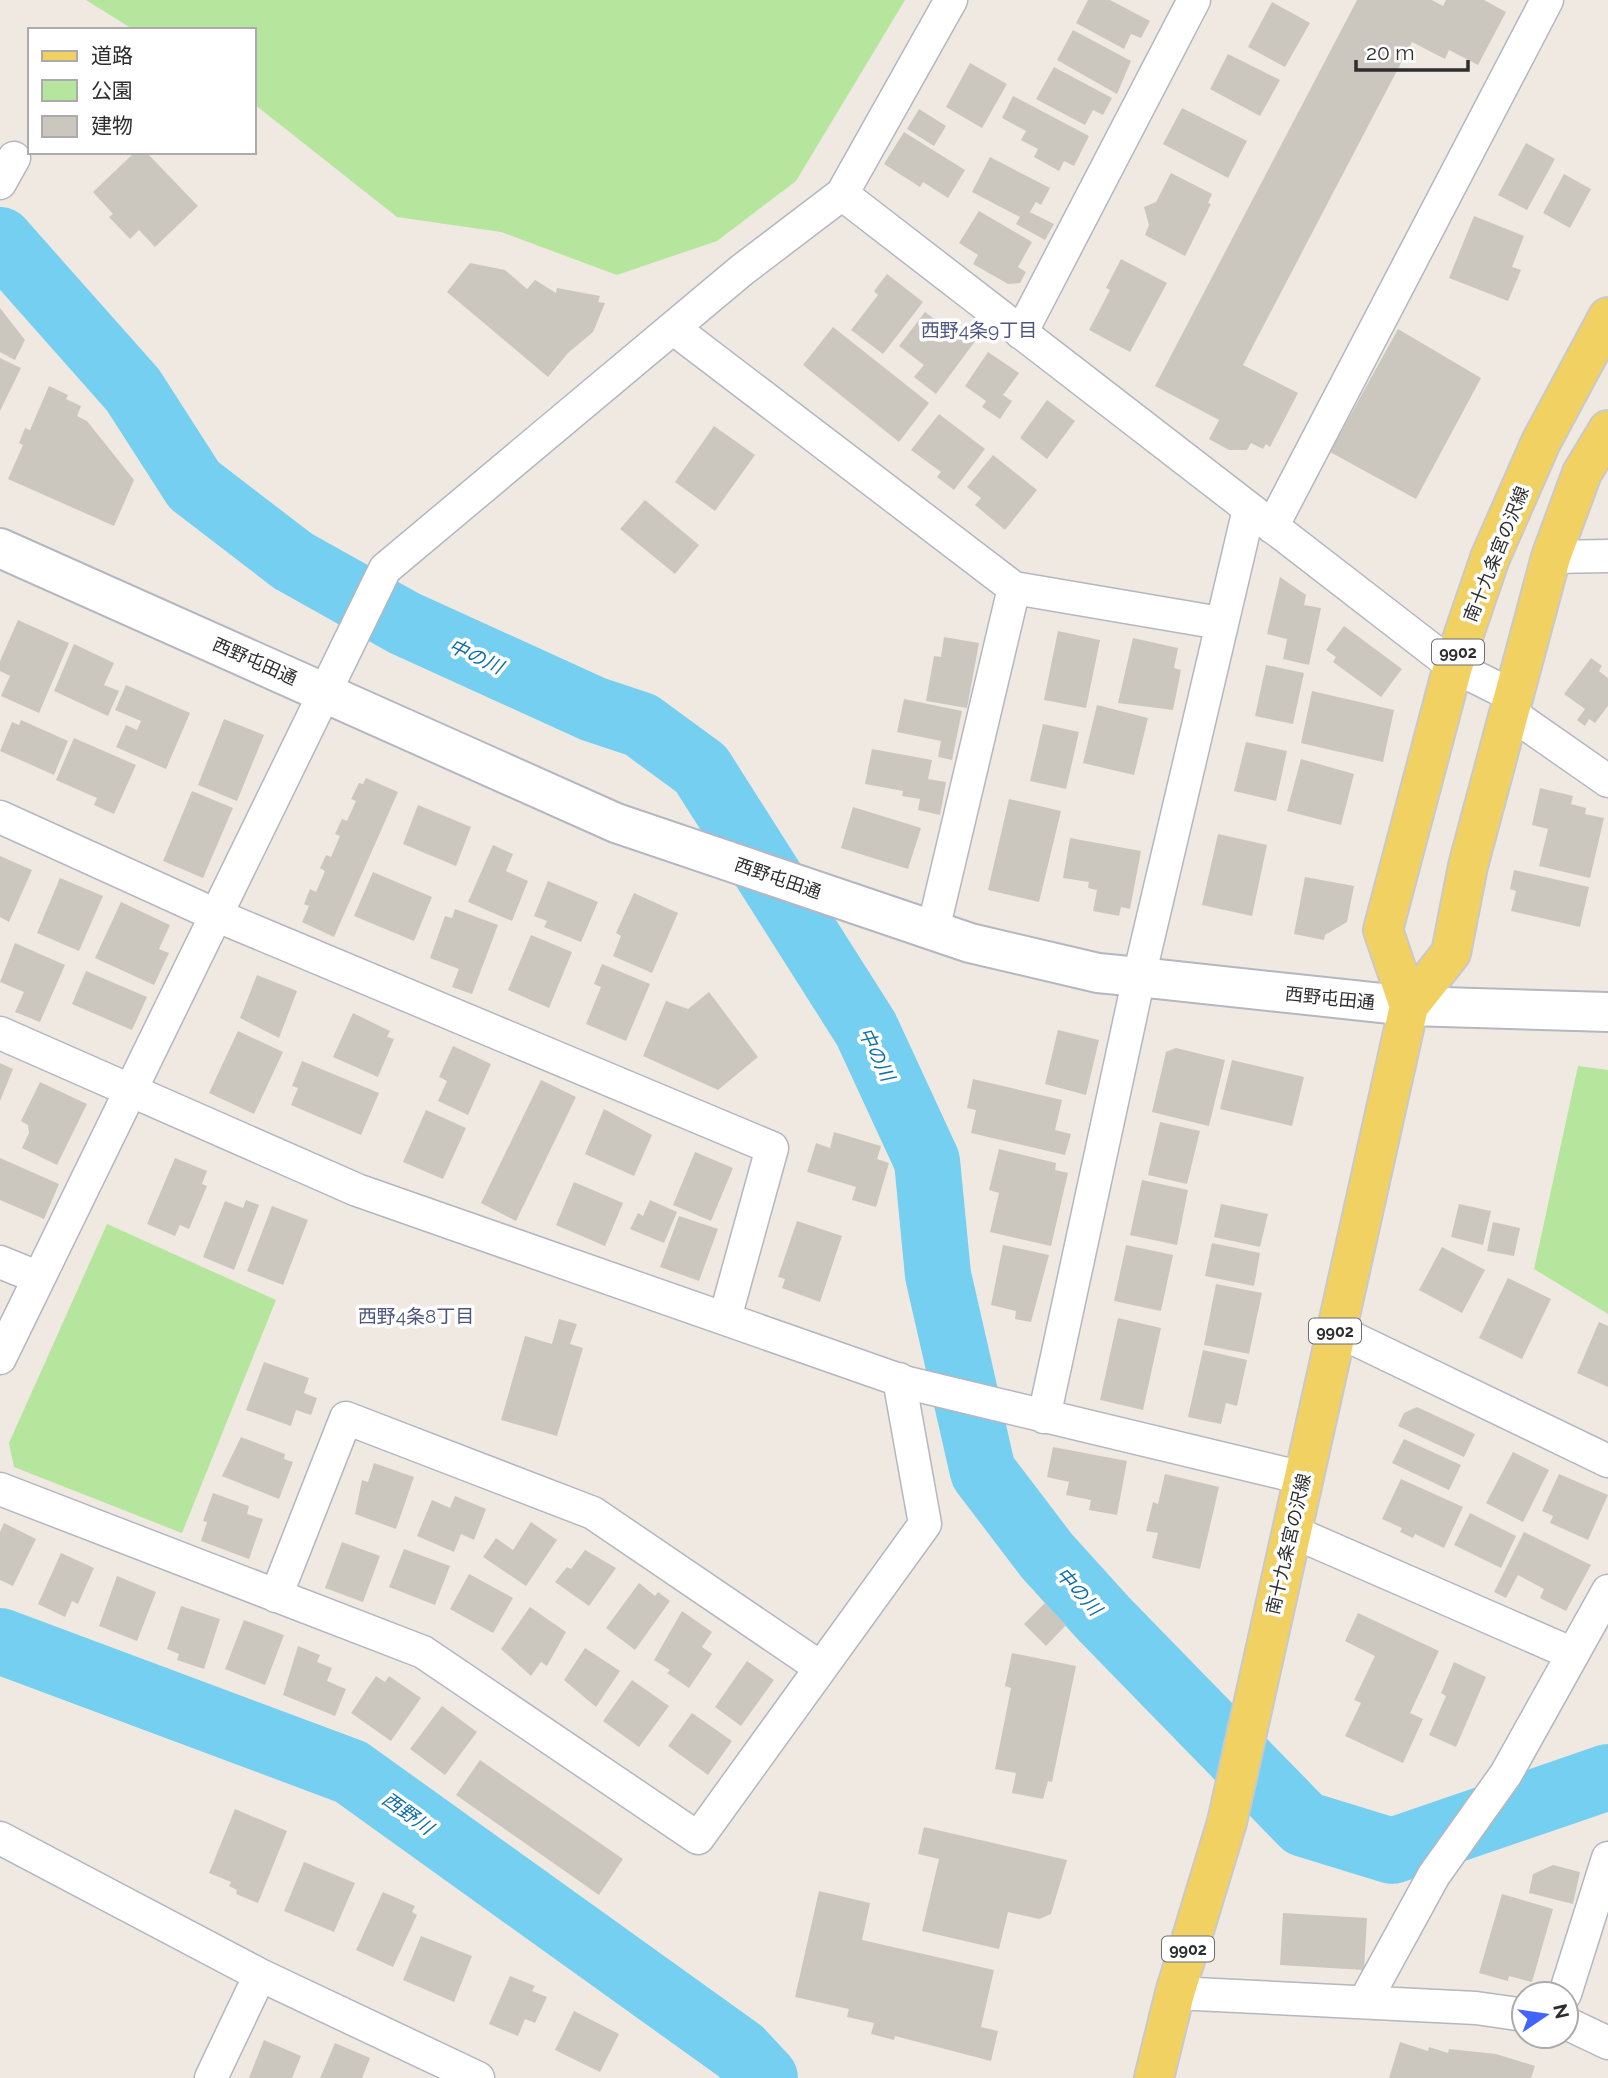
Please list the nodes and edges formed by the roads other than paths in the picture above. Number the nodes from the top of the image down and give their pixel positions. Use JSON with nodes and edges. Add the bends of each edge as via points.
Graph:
{"nodes":[{"id":1,"x":951,"y":0,"type":"edge"},
{"id":2,"x":1194,"y":0,"type":"edge"},
{"id":3,"x":1547,"y":0,"type":"edge"},
{"id":4,"x":842,"y":194,"type":"junction"},
{"id":5,"x":1608,"y":317,"type":"edge"},
{"id":6,"x":673,"y":328,"type":"junction"},
{"id":7,"x":1021,"y":333,"type":"junction"},
{"id":8,"x":1608,"y":430,"type":"edge"},
{"id":9,"x":1260,"y":518,"type":"junction"},
{"id":10,"x":0,"y":548,"type":"edge"},
{"id":11,"x":1608,"y":556,"type":"edge"},
{"id":12,"x":1551,"y":557,"type":"junction"},
{"id":13,"x":1014,"y":588,"type":"junction"},
{"id":14,"x":1220,"y":623,"type":"junction"},
{"id":15,"x":1453,"y":666,"type":"junction"},
{"id":16,"x":325,"y":693,"type":"junction"},
{"id":17,"x":1511,"y":704,"type":"junction"},
{"id":18,"x":1608,"y":781,"type":"edge"},
{"id":19,"x":0,"y":817,"type":"edge"},
{"id":20,"x":218,"y":916,"type":"junction"},
{"id":21,"x":933,"y":930,"type":"junction"},
{"id":22,"x":1139,"y":977,"type":"junction"},
{"id":23,"x":1409,"y":1006,"type":"junction"},
{"id":24,"x":1608,"y":1012,"type":"edge"},
{"id":25,"x":0,"y":1033,"type":"edge"},
{"id":26,"x":130,"y":1091,"type":"junction"},
{"id":27,"x":0,"y":1262,"type":"edge"},
{"id":28,"x":37,"y":1278,"type":"junction"},
{"id":29,"x":725,"y":1318,"type":"junction"},
{"id":30,"x":1336,"y":1330,"type":"junction"},
{"id":31,"x":0,"y":1358,"type":"edge"},
{"id":32,"x":904,"y":1381,"type":"junction"},
{"id":33,"x":1044,"y":1418,"type":"junction"},
{"id":34,"x":1608,"y":1461,"type":"edge"},
{"id":35,"x":1303,"y":1478,"type":"junction"},
{"id":36,"x":0,"y":1489,"type":"edge"},
{"id":37,"x":1291,"y":1531,"type":"junction"},
{"id":38,"x":1608,"y":1591,"type":"edge"},
{"id":39,"x":276,"y":1596,"type":"junction"},
{"id":40,"x":1573,"y":1654,"type":"junction"},
{"id":41,"x":821,"y":1668,"type":"junction"},
{"id":42,"x":1,"y":1841,"type":"edge"},
{"id":43,"x":1608,"y":1858,"type":"edge"},
{"id":44,"x":260,"y":1975,"type":"junction"},
{"id":45,"x":1569,"y":1980,"type":"edge"},
{"id":46,"x":1175,"y":1993,"type":"junction"},
{"id":47,"x":1365,"y":2001,"type":"junction"},
{"id":48,"x":1510,"y":2013,"type":"edge"},
{"id":49,"x":1580,"y":2030,"type":"edge"},
{"id":50,"x":1608,"y":2043,"type":"edge"},
{"id":51,"x":211,"y":2078,"type":"edge"},
{"id":52,"x":478,"y":2078,"type":"edge"},
{"id":53,"x":1154,"y":2078,"type":"edge"}],
"edges":[{"from":1,"to":4,"type":"street"},
{"from":2,"to":7,"type":"street"},
{"from":3,"to":9,"type":"street"},
{"from":4,"to":6,"type":"street"},
{"from":4,"to":7,"type":"street"},
{"from":5,"to":15,"type":"main road","name":"南十九条宮の沢線","number":"9902","via":[[1541,442],[1490,558]]},
{"from":6,"to":13,"type":"street"},
{"from":6,"to":16,"type":"street","via":[[385,569]]},
{"from":7,"to":9,"type":"street"},
{"from":8,"to":12,"type":"main road","name":"南十九条宮の沢線","number":"9902","via":[[1582,473]]},
{"from":9,"to":14,"type":"street"},
{"from":9,"to":15,"type":"street"},
{"from":10,"to":16,"type":"street","name":"西野屯田通"},
{"from":11,"to":12,"type":"street"},
{"from":12,"to":17,"type":"main road","name":"南十九条宮の沢線","number":"9902"},
{"from":13,"to":14,"type":"street"},
{"from":13,"to":21,"type":"street"},
{"from":14,"to":22,"type":"street"},
{"from":15,"to":17,"type":"street"},
{"from":15,"to":23,"type":"main road","name":"南十九条宮の沢線","number":"9902","via":[[1383,930]]},
{"from":16,"to":20,"type":"street"},
{"from":16,"to":21,"type":"street","name":"西野屯田通","via":[[616,823]]},
{"from":17,"to":18,"type":"street"},
{"from":17,"to":23,"type":"main road","name":"南十九条宮の沢線","number":"9902","via":[[1468,866],[1451,953]]},
{"from":19,"to":20,"type":"street"},
{"from":20,"to":26,"type":"street"},
{"from":20,"to":29,"type":"street","via":[[772,1148]]},
{"from":21,"to":22,"type":"street","name":"西野屯田通","via":[[1098,973]]},
{"from":22,"to":23,"type":"street","name":"西野屯田通"},
{"from":22,"to":33,"type":"street"},
{"from":23,"to":24,"type":"street","name":"西野屯田通"},
{"from":23,"to":30,"type":"main road","name":"南十九条宮の沢線","number":"9902"},
{"from":25,"to":26,"type":"street"},
{"from":26,"to":28,"type":"street"},
{"from":26,"to":29,"type":"street","via":[[357,1190]]},
{"from":27,"to":28,"type":"street"},
{"from":28,"to":31,"type":"street"},
{"from":29,"to":32,"type":"street"},
{"from":30,"to":34,"type":"street"},
{"from":30,"to":35,"type":"main road","name":"南十九条宮の沢線","number":"9902"},
{"from":32,"to":33,"type":"street"},
{"from":32,"to":41,"type":"street","via":[[925,1524]]},
{"from":33,"to":35,"type":"street"},
{"from":35,"to":37,"type":"main road","name":"南十九条宮の沢線","number":"9902"},
{"from":36,"to":39,"type":"street"},
{"from":37,"to":40,"type":"street"},
{"from":37,"to":46,"type":"main road","name":"南十九条宮の沢線","number":"9902","via":[[1227,1822]]},
{"from":38,"to":40,"type":"street"},
{"from":39,"to":41,"type":"street","via":[[423,1652],[698,1838]]},
{"from":39,"to":41,"type":"street","via":[[346,1418],[593,1513]]},
{"from":40,"to":47,"type":"street","via":[[1506,1774],[1434,1875]]},
{"from":42,"to":44,"type":"street"},
{"from":43,"to":45,"type":"street"},
{"from":44,"to":51,"type":"street"},
{"from":44,"to":52,"type":"street"},
{"from":46,"to":47,"type":"street"},
{"from":46,"to":53,"type":"main road","name":"南十九条宮の沢線","number":"9902"},
{"from":47,"to":48,"type":"street"},
{"from":49,"to":50,"type":"street"}]}
